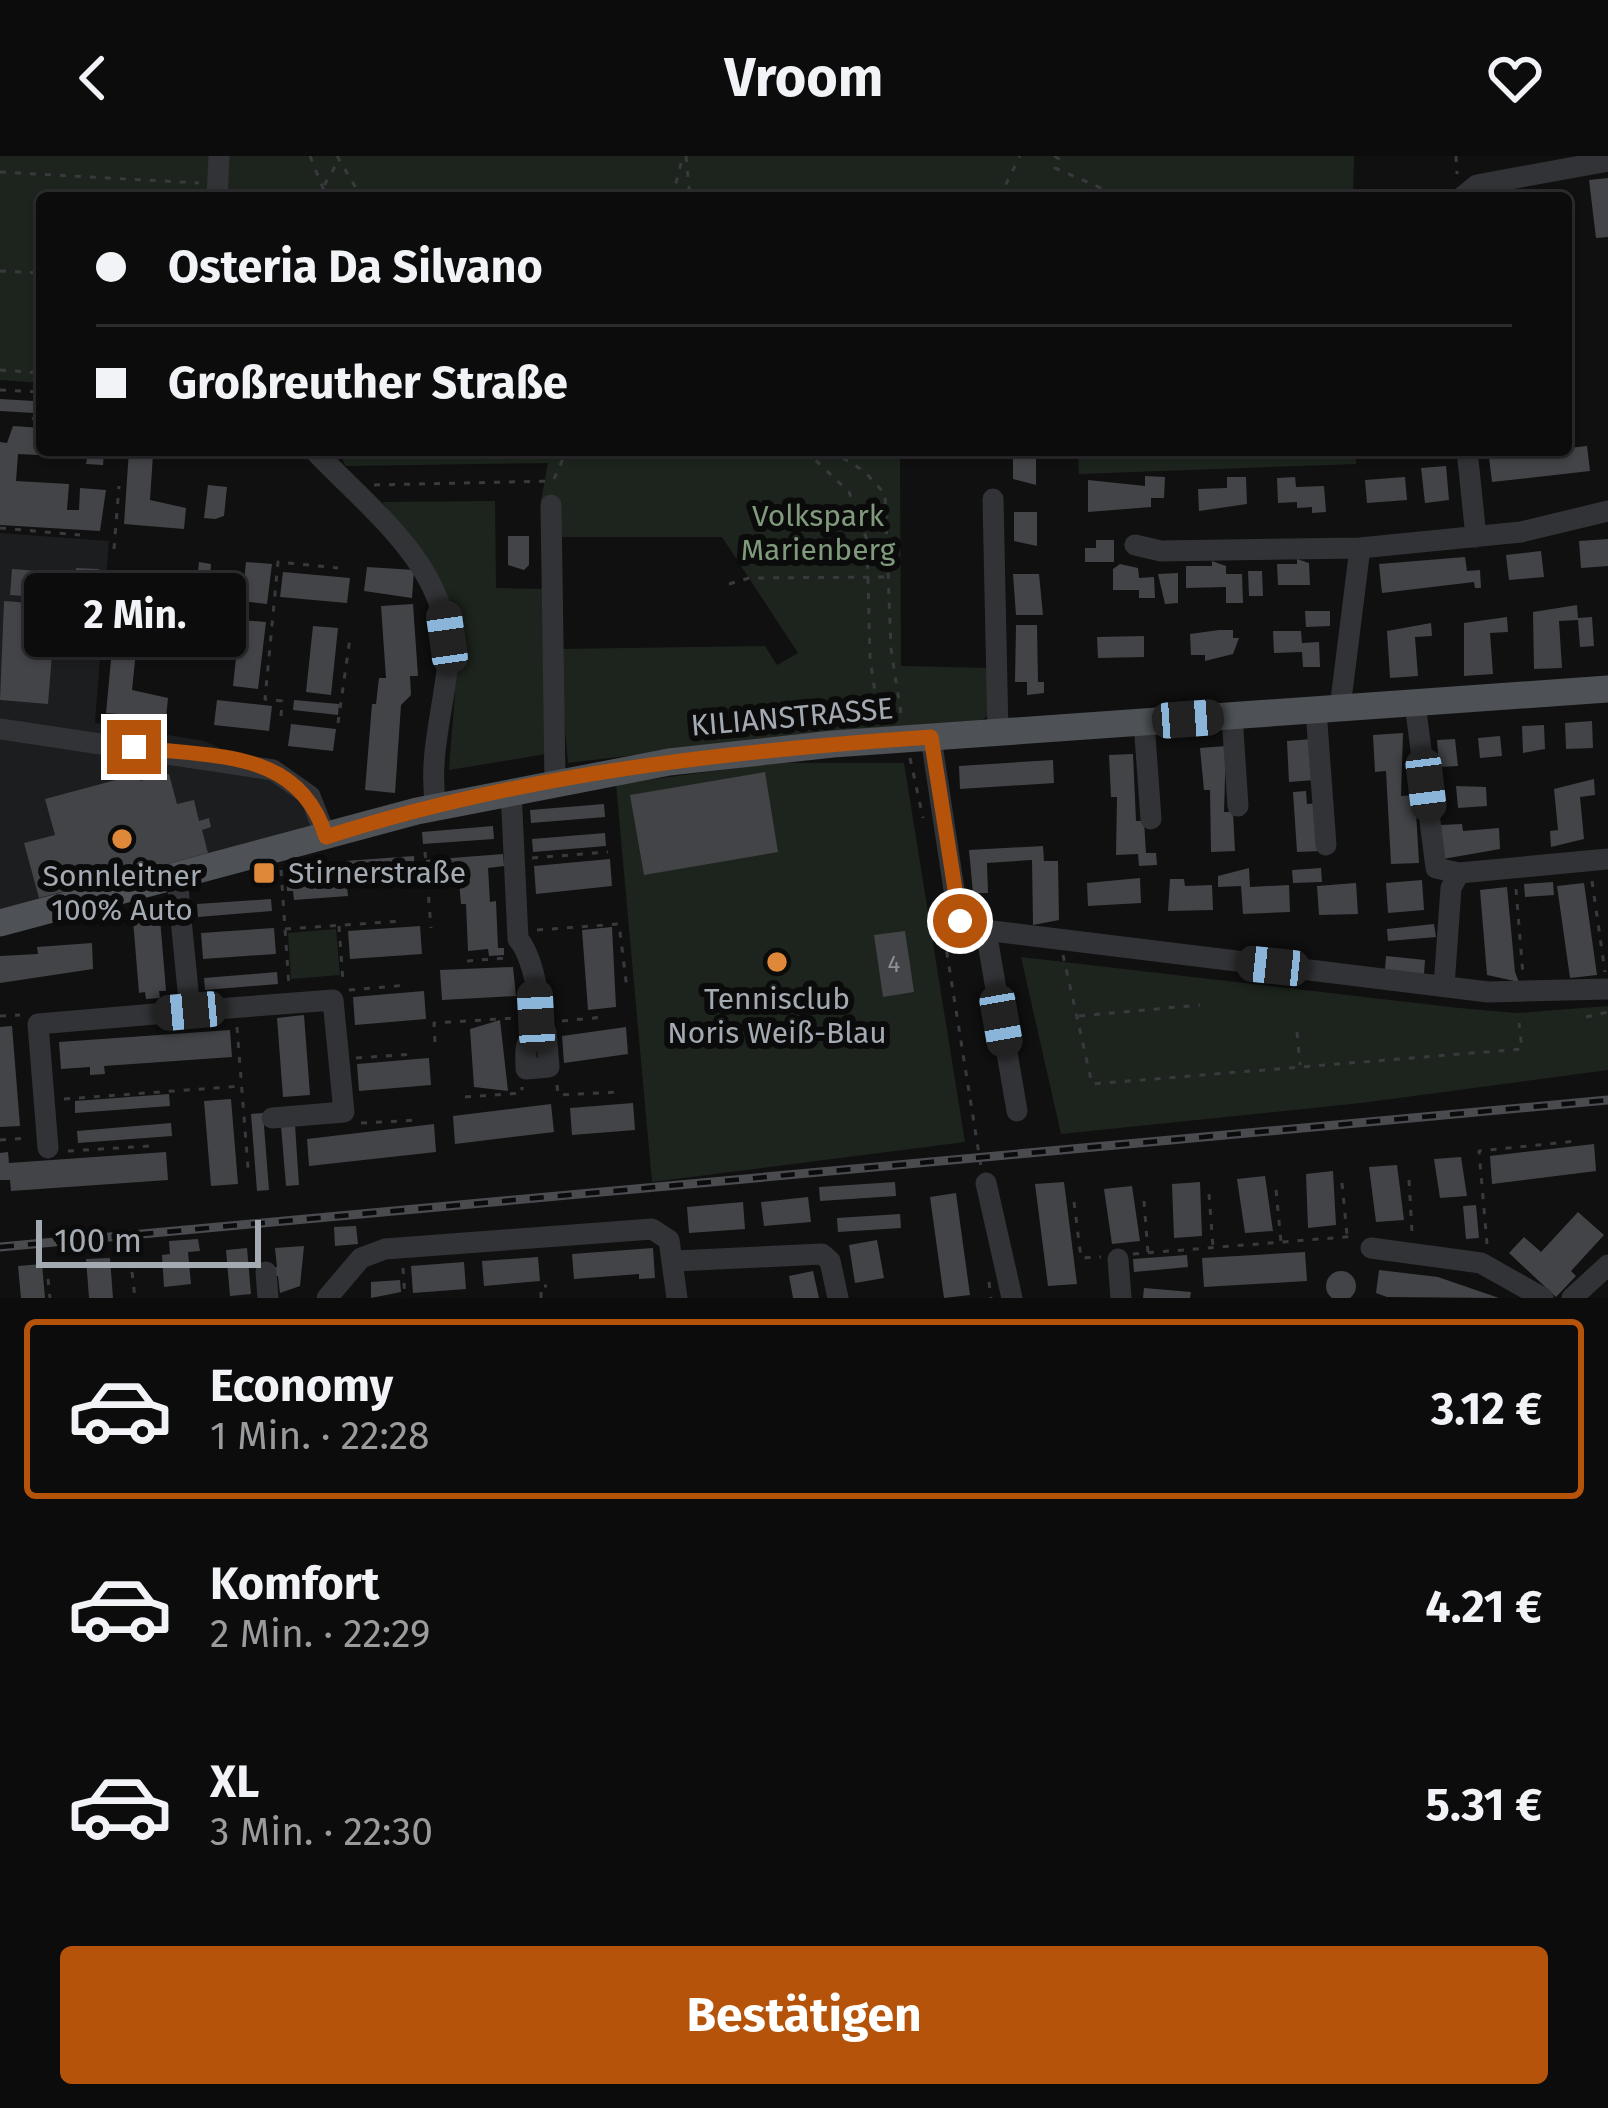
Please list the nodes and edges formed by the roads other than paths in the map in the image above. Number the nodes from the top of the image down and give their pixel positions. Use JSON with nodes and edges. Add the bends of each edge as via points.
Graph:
{"nodes":[{"id":1,"x":219,"y":156,"type":"edge"},
{"id":2,"x":1608,"y":161,"type":"edge"},
{"id":3,"x":218,"y":191,"type":"edge"},
{"id":4,"x":1476,"y":192,"type":"edge"},
{"id":5,"x":320,"y":456,"type":"edge"},
{"id":6,"x":1467,"y":456,"type":"edge"},
{"id":7,"x":994,"y":499,"type":"dead end"},
{"id":8,"x":551,"y":505,"type":"dead end"},
{"id":9,"x":1608,"y":511,"type":"edge"},
{"id":10,"x":1476,"y":537,"type":"junction"},
{"id":11,"x":1135,"y":545,"type":"dead end"},
{"id":12,"x":1360,"y":548,"type":"junction"},
{"id":13,"x":1608,"y":689,"type":"edge"},
{"id":14,"x":1415,"y":703,"type":"junction"},
{"id":15,"x":1328,"y":709,"type":"junction"},
{"id":16,"x":1232,"y":716,"type":"junction"},
{"id":17,"x":1144,"y":722,"type":"junction"},
{"id":18,"x":0,"y":730,"type":"edge"},
{"id":19,"x":998,"y":733,"type":"junction"},
{"id":20,"x":904,"y":740,"type":"junction"},
{"id":21,"x":555,"y":782,"type":"junction"},
{"id":22,"x":511,"y":790,"type":"junction"},
{"id":23,"x":1238,"y":806,"type":"dead end"},
{"id":24,"x":436,"y":807,"type":"junction"},
{"id":25,"x":1151,"y":819,"type":"dead end"},
{"id":26,"x":326,"y":837,"type":"junction"},
{"id":27,"x":1326,"y":845,"type":"dead end"},
{"id":28,"x":1599,"y":860,"type":"edge"},
{"id":29,"x":1459,"y":873,"type":"junction"},
{"id":30,"x":177,"y":878,"type":"junction"},
{"id":31,"x":0,"y":923,"type":"edge"},
{"id":32,"x":986,"y":931,"type":"junction"},
{"id":33,"x":1444,"y":986,"type":"junction"},
{"id":34,"x":1608,"y":989,"type":"edge"},
{"id":35,"x":190,"y":1011,"type":"junction"},
{"id":36,"x":538,"y":1068,"type":"road end"},
{"id":37,"x":1017,"y":1111,"type":"dead end"},
{"id":38,"x":272,"y":1118,"type":"dead end"},
{"id":39,"x":48,"y":1142,"type":"road end"},
{"id":40,"x":986,"y":1183,"type":"road end"},
{"id":41,"x":1371,"y":1248,"type":"road end"},
{"id":42,"x":1118,"y":1259,"type":"dead end"},
{"id":43,"x":676,"y":1261,"type":"junction"},
{"id":44,"x":1608,"y":1265,"type":"edge"},
{"id":45,"x":266,"y":1272,"type":"dead end"},
{"id":46,"x":268,"y":1298,"type":"edge"},
{"id":47,"x":327,"y":1298,"type":"edge"},
{"id":48,"x":677,"y":1298,"type":"edge"},
{"id":49,"x":838,"y":1298,"type":"edge"},
{"id":50,"x":1012,"y":1298,"type":"edge"},
{"id":51,"x":1121,"y":1298,"type":"edge"},
{"id":52,"x":1543,"y":1298,"type":"edge"},
{"id":53,"x":1572,"y":1298,"type":"edge"}],
"edges":[{"from":1,"to":3,"type":"street"},
{"from":2,"to":4,"type":"street"},
{"from":5,"to":24,"type":"street","via":[[407,543],[444,610],[448,664],[431,779]]},
{"from":6,"to":10,"type":"street"},
{"from":7,"to":19,"type":"street"},
{"from":8,"to":21,"type":"street"},
{"from":9,"to":10,"type":"street"},
{"from":10,"to":12,"type":"street"},
{"from":11,"to":12,"type":"street"},
{"from":12,"to":15,"type":"street"},
{"from":13,"to":14,"type":"main road","name":"KILIANSTRASSE"},
{"from":14,"to":15,"type":"main road","name":"KILIANSTRASSE"},
{"from":14,"to":29,"type":"street","via":[[1436,868]]},
{"from":15,"to":16,"type":"main road","name":"KILIANSTRASSE"},
{"from":15,"to":27,"type":"street"},
{"from":16,"to":17,"type":"main road","name":"KILIANSTRASSE"},
{"from":16,"to":23,"type":"street"},
{"from":17,"to":19,"type":"main road","name":"KILIANSTRASSE"},
{"from":17,"to":25,"type":"street"},
{"from":18,"to":26,"type":"street","via":[[273,770],[304,789]]},
{"from":19,"to":20,"type":"main road","name":"KILIANSTRASSE"},
{"from":20,"to":21,"type":"main road","name":"KILIANSTRASSE","via":[[742,753]]},
{"from":20,"to":32,"type":"street","via":[[960,921]]},
{"from":21,"to":22,"type":"main road","name":"KILIANSTRASSE"},
{"from":22,"to":24,"type":"main road","name":"KILIANSTRASSE"},
{"from":22,"to":36,"type":"street","via":[[517,931],[532,956],[536,1020],[525,1035]]},
{"from":24,"to":26,"type":"main road","name":"KILIANSTRASSE"},
{"from":26,"to":30,"type":"main road","name":"KILIANSTRASSE"},
{"from":28,"to":29,"type":"street"},
{"from":29,"to":33,"type":"street","via":[[1450,888]]},
{"from":30,"to":31,"type":"main road","name":"KILIANSTRASSE"},
{"from":30,"to":35,"type":"street"},
{"from":32,"to":33,"type":"street"},
{"from":32,"to":37,"type":"street"},
{"from":33,"to":34,"type":"street","via":[[1519,1006]]},
{"from":35,"to":38,"type":"street","via":[[333,1000],[344,1112]]},
{"from":35,"to":39,"type":"street","via":[[38,1024]]},
{"from":40,"to":50,"type":"street"},
{"from":41,"to":52,"type":"street","via":[[1481,1263]]},
{"from":42,"to":51,"type":"street"},
{"from":43,"to":47,"type":"street","via":[[669,1240],[652,1229],[393,1249],[362,1258]]},
{"from":43,"to":48,"type":"street"},
{"from":43,"to":49,"type":"street","via":[[823,1254]]},
{"from":44,"to":53,"type":"street"},
{"from":45,"to":46,"type":"street"}]}
